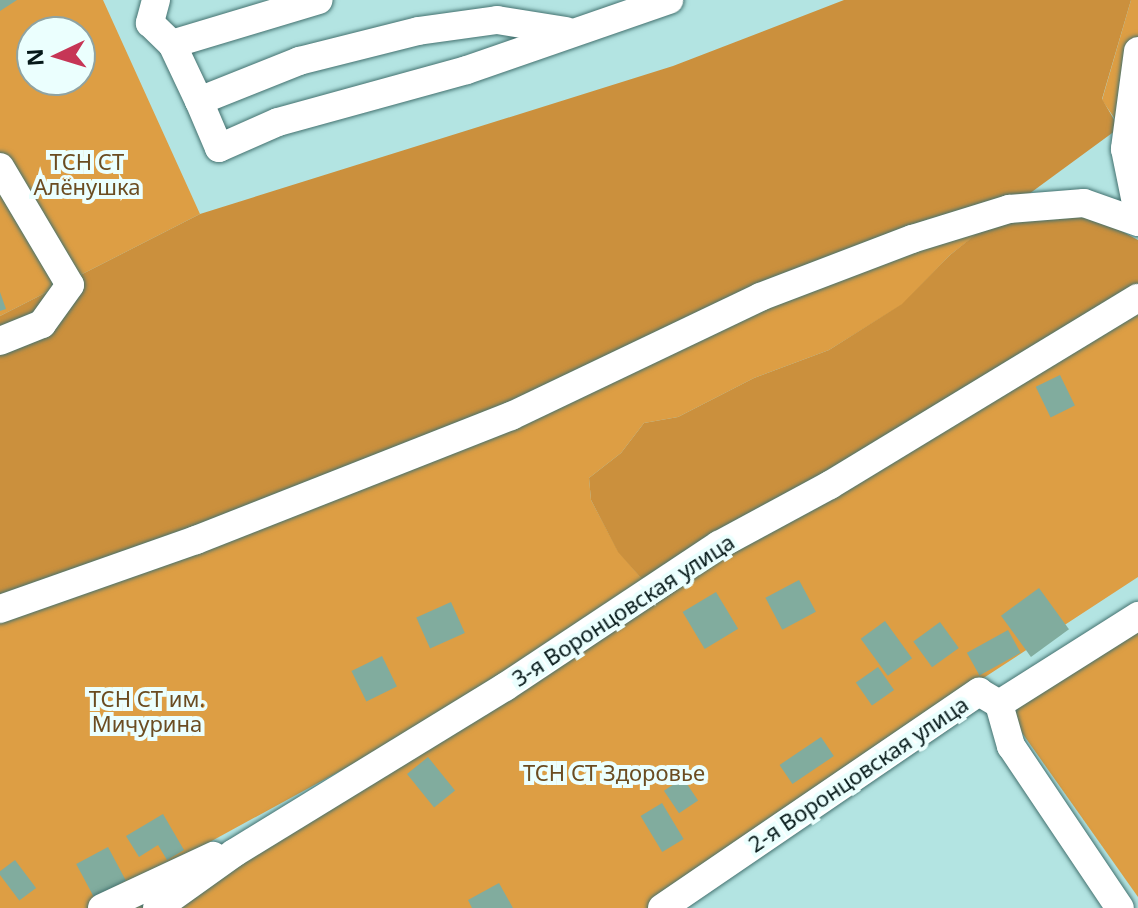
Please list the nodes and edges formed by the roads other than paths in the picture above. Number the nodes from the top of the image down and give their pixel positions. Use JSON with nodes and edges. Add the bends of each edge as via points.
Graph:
{"nodes":[{"id":1,"x":156,"y":0,"type":"edge"},
{"id":2,"x":319,"y":0,"type":"edge"},
{"id":3,"x":669,"y":0,"type":"edge"},
{"id":4,"x":567,"y":32,"type":"junction"},
{"id":5,"x":172,"y":44,"type":"junction"},
{"id":6,"x":1138,"y":51,"type":"edge"},
{"id":7,"x":199,"y":101,"type":"junction"},
{"id":8,"x":0,"y":167,"type":"edge"},
{"id":9,"x":1138,"y":213,"type":"edge"},
{"id":10,"x":1138,"y":222,"type":"edge"},
{"id":11,"x":1138,"y":298,"type":"edge"},
{"id":12,"x":0,"y":341,"type":"edge"},
{"id":13,"x":0,"y":609,"type":"edge"},
{"id":14,"x":1138,"y":616,"type":"edge"},
{"id":15,"x":999,"y":704,"type":"junction"},
{"id":16,"x":234,"y":853,"type":"junction"},
{"id":17,"x":102,"y":908,"type":"edge"},
{"id":18,"x":157,"y":908,"type":"edge"},
{"id":19,"x":662,"y":908,"type":"edge"},
{"id":20,"x":1120,"y":908,"type":"edge"}],
"edges":[{"from":1,"to":5,"type":"street","via":[[150,23]]},
{"from":2,"to":5,"type":"street"},
{"from":3,"to":4,"type":"street"},
{"from":4,"to":7,"type":"street","via":[[497,20],[418,31],[299,61]]},
{"from":4,"to":7,"type":"street","via":[[467,70],[278,122],[219,148]]},
{"from":5,"to":7,"type":"street"},
{"from":6,"to":9,"type":"street","via":[[1125,149]]},
{"from":8,"to":12,"type":"street","via":[[70,285],[42,324]]},
{"from":10,"to":13,"type":"street","via":[[1084,203],[1009,209],[912,239],[760,297],[511,416],[196,540]]},
{"from":11,"to":16,"type":"street","name":"3-я Воронцовская улица","via":[[830,485],[719,545],[505,687]]},
{"from":14,"to":15,"type":"street","name":"2-я Воронцовская улица"},
{"from":15,"to":19,"type":"street","name":"2-я Воронцовская улица","via":[[979,692]]},
{"from":15,"to":20,"type":"street","via":[[1011,746]]},
{"from":16,"to":17,"type":"street","name":"3-я Воронцовская улица","via":[[200,858]]},
{"from":16,"to":18,"type":"street"}]}
